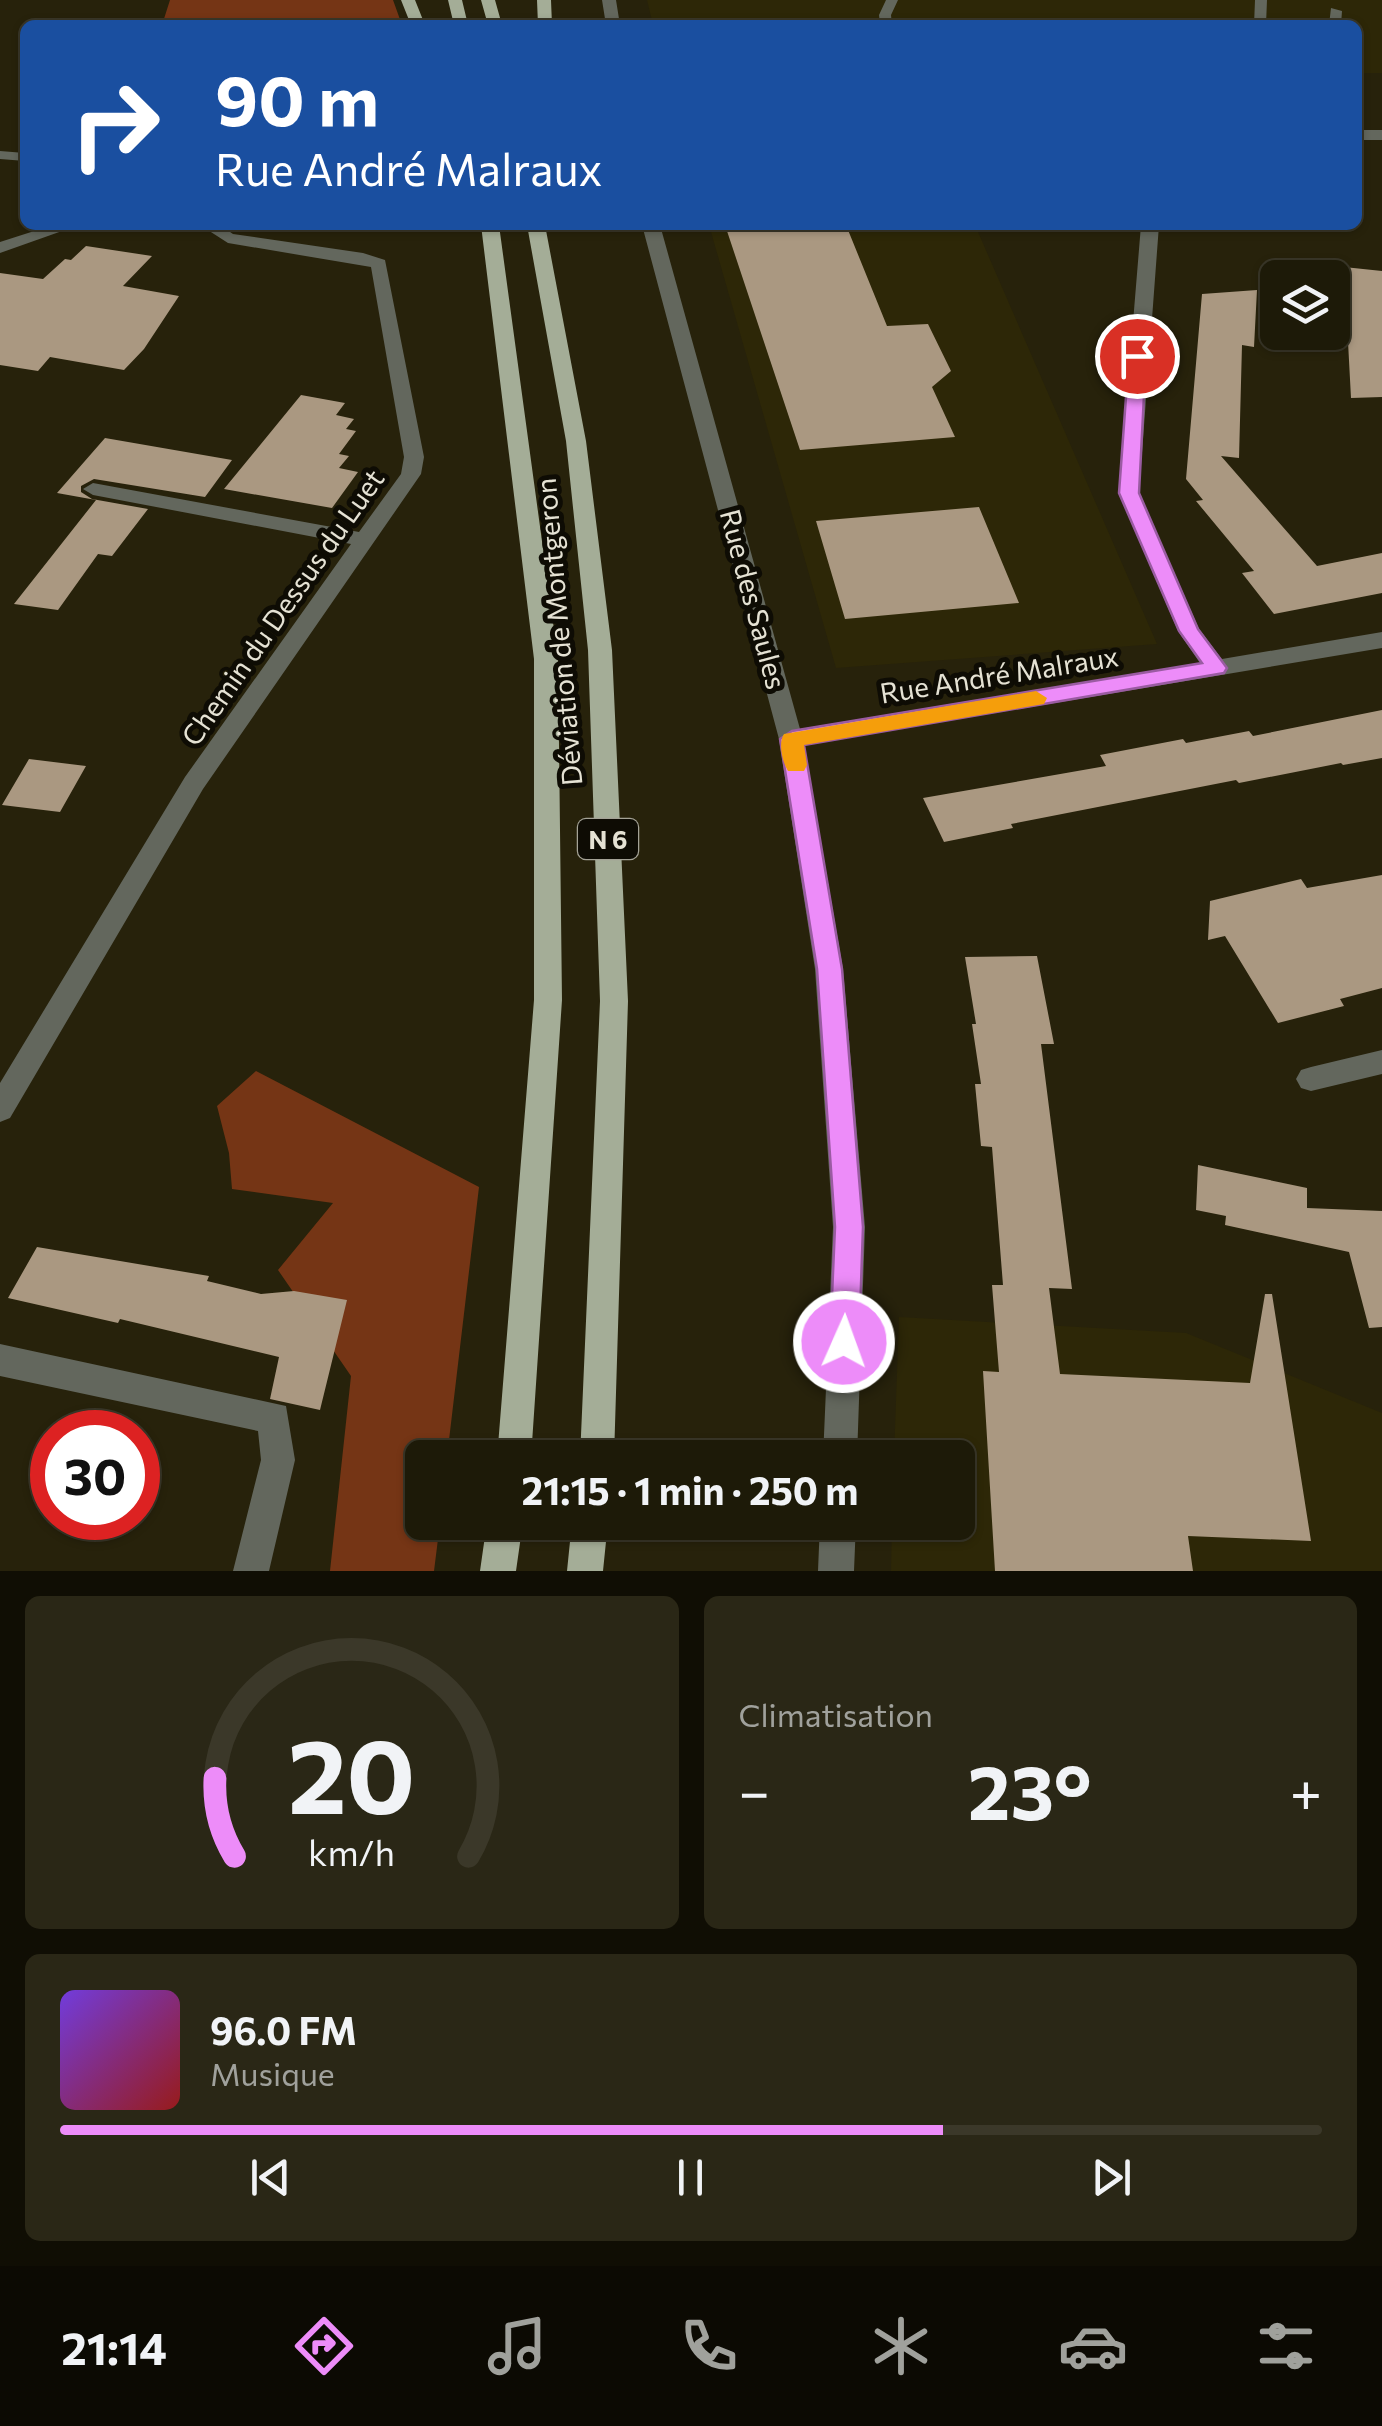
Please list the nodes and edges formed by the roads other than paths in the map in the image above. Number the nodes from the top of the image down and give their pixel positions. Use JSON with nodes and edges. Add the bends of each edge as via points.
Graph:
{"nodes":[{"id":1,"x":55,"y":230,"type":"edge"},
{"id":2,"x":216,"y":230,"type":"edge"},
{"id":3,"x":491,"y":230,"type":"edge"},
{"id":4,"x":537,"y":230,"type":"edge"},
{"id":5,"x":652,"y":230,"type":"edge"},
{"id":6,"x":1150,"y":230,"type":"edge"},
{"id":7,"x":0,"y":248,"type":"edge"},
{"id":8,"x":93,"y":489,"type":"dead end"},
{"id":9,"x":364,"y":540,"type":"junction"},
{"id":10,"x":1382,"y":640,"type":"edge"},
{"id":11,"x":1216,"y":668,"type":"junction"},
{"id":12,"x":792,"y":739,"type":"junction"},
{"id":13,"x":1382,"y":1062,"type":"edge"},
{"id":14,"x":1311,"y":1079,"type":"dead end"},
{"id":15,"x":0,"y":1109,"type":"edge"},
{"id":16,"x":0,"y":1360,"type":"edge"},
{"id":17,"x":515,"y":1440,"type":"edge"},
{"id":18,"x":598,"y":1440,"type":"edge"},
{"id":19,"x":841,"y":1440,"type":"edge"},
{"id":20,"x":502,"y":1540,"type":"edge"},
{"id":21,"x":588,"y":1540,"type":"edge"},
{"id":22,"x":837,"y":1540,"type":"edge"},
{"id":23,"x":251,"y":1571,"type":"edge"},
{"id":24,"x":498,"y":1571,"type":"edge"},
{"id":25,"x":585,"y":1571,"type":"edge"},
{"id":26,"x":836,"y":1571,"type":"edge"}],
"edges":[{"from":1,"to":7,"type":"street"},
{"from":2,"to":9,"type":"street","name":"Chemin du Dessus du Luet","via":[[228,238],[379,264],[414,457],[412,474]]},
{"from":3,"to":17,"type":"main road","name":"Déviation de Montgeron","number":"N 6","via":[[546,659],[548,1000]]},
{"from":4,"to":18,"type":"main road","name":"Déviation de Montgeron","number":"N 6","via":[[576,441],[600,650],[614,1001]]},
{"from":5,"to":12,"type":"street","name":"Rue des Saules"},
{"from":6,"to":11,"type":"street","via":[[1129,493],[1189,631]]},
{"from":8,"to":9,"type":"street"},
{"from":9,"to":15,"type":"street","name":"Chemin du Dessus du Luet","via":[[194,783]]},
{"from":10,"to":11,"type":"street","name":"Rue André Malraux"},
{"from":11,"to":12,"type":"street","name":"Rue André Malraux"},
{"from":12,"to":19,"type":"street","name":"Rue des Saules","via":[[830,969],[849,1227]]},
{"from":13,"to":14,"type":"street"},
{"from":16,"to":23,"type":"street","via":[[274,1418],[278,1460]]},
{"from":20,"to":24,"type":"main road"},
{"from":21,"to":25,"type":"main road"},
{"from":22,"to":26,"type":"street"}]}
